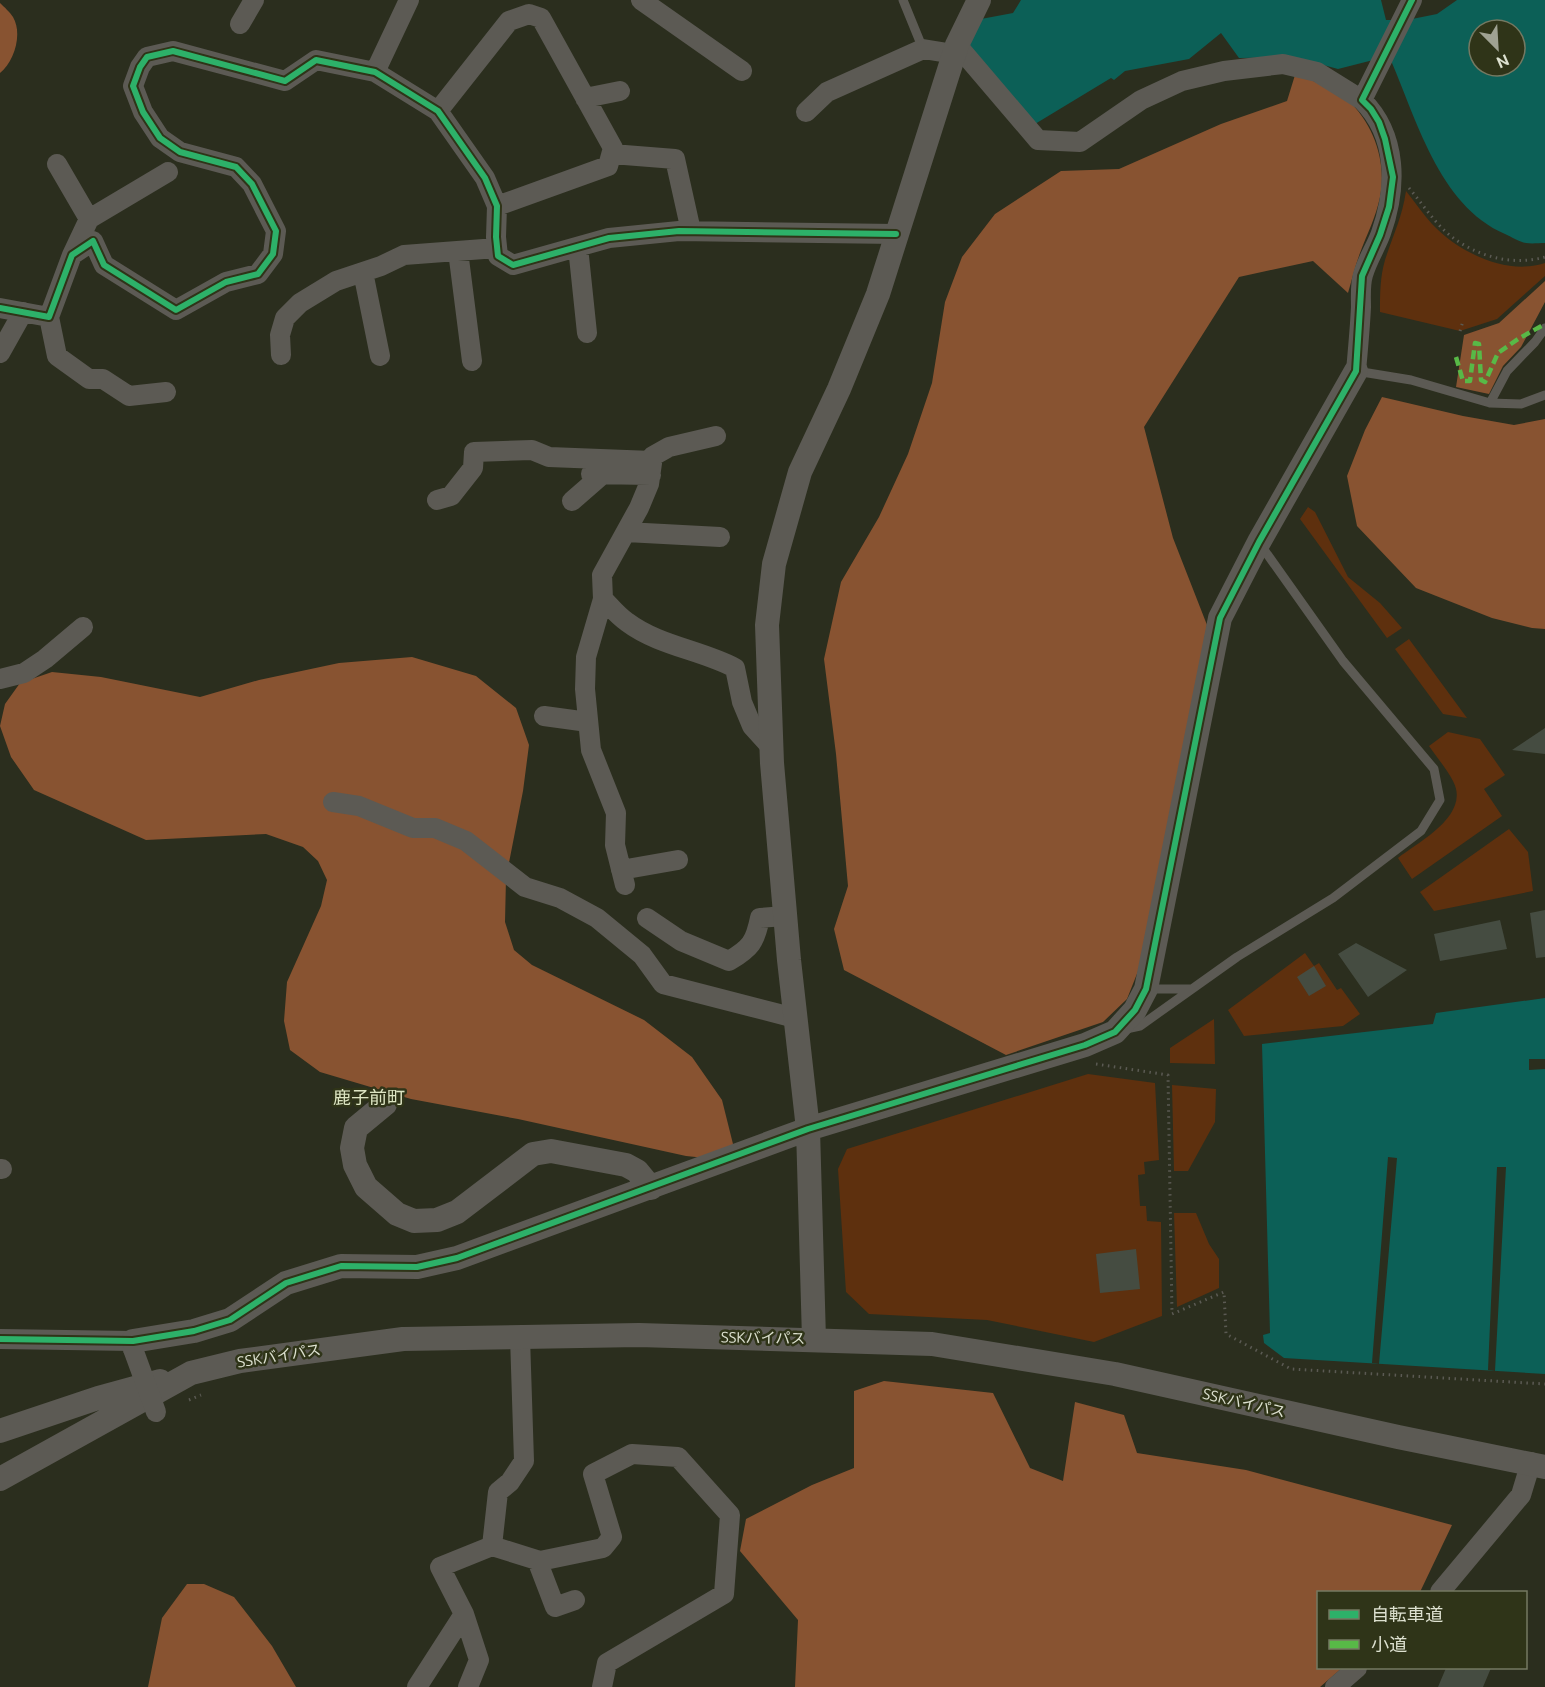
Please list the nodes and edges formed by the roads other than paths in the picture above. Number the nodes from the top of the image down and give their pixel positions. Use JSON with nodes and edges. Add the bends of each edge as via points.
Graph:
{"nodes":[{"id":1,"x":254,"y":0,"type":"edge"},
{"id":2,"x":409,"y":0,"type":"edge"},
{"id":3,"x":641,"y":0,"type":"edge"},
{"id":4,"x":903,"y":0,"type":"edge"},
{"id":5,"x":980,"y":0,"type":"edge"},
{"id":6,"x":1412,"y":0,"type":"edge"},
{"id":7,"x":240,"y":24,"type":"dead end"},
{"id":8,"x":923,"y":49,"type":"junction"},
{"id":9,"x":956,"y":50,"type":"junction"},
{"id":10,"x":742,"y":71,"type":"dead end"},
{"id":11,"x":375,"y":72,"type":"junction"},
{"id":12,"x":620,"y":91,"type":"dead end"},
{"id":13,"x":585,"y":98,"type":"junction"},
{"id":14,"x":810,"y":100,"type":"dead end"},
{"id":15,"x":1362,"y":100,"type":"junction"},
{"id":16,"x":438,"y":111,"type":"junction"},
{"id":17,"x":612,"y":154,"type":"junction"},
{"id":18,"x":57,"y":164,"type":"dead end"},
{"id":19,"x":168,"y":172,"type":"dead end"},
{"id":20,"x":497,"y":206,"type":"junction"},
{"id":21,"x":89,"y":219,"type":"junction"},
{"id":22,"x":691,"y":231,"type":"junction"},
{"id":23,"x":896,"y":234,"type":"junction"},
{"id":24,"x":497,"y":248,"type":"junction"},
{"id":25,"x":578,"y":248,"type":"junction"},
{"id":26,"x":458,"y":251,"type":"junction"},
{"id":27,"x":72,"y":255,"type":"junction"},
{"id":28,"x":363,"y":272,"type":"junction"},
{"id":29,"x":0,"y":308,"type":"edge"},
{"id":30,"x":22,"y":312,"type":"junction"},
{"id":31,"x":49,"y":317,"type":"junction"},
{"id":32,"x":1545,"y":328,"type":"edge"},
{"id":33,"x":587,"y":333,"type":"dead end"},
{"id":34,"x":0,"y":353,"type":"edge"},
{"id":35,"x":281,"y":355,"type":"dead end"},
{"id":36,"x":380,"y":356,"type":"dead end"},
{"id":37,"x":472,"y":362,"type":"dead end"},
{"id":38,"x":1356,"y":371,"type":"junction"},
{"id":39,"x":166,"y":392,"type":"dead end"},
{"id":40,"x":1545,"y":395,"type":"edge"},
{"id":41,"x":1491,"y":403,"type":"junction"},
{"id":42,"x":716,"y":436,"type":"dead end"},
{"id":43,"x":651,"y":468,"type":"junction"},
{"id":44,"x":437,"y":500,"type":"dead end"},
{"id":45,"x":572,"y":501,"type":"dead end"},
{"id":46,"x":626,"y":532,"type":"junction"},
{"id":47,"x":720,"y":537,"type":"dead end"},
{"id":48,"x":1259,"y":542,"type":"junction"},
{"id":49,"x":603,"y":599,"type":"junction"},
{"id":50,"x":83,"y":627,"type":"dead end"},
{"id":51,"x":0,"y":680,"type":"edge"},
{"id":52,"x":544,"y":716,"type":"dead end"},
{"id":53,"x":588,"y":722,"type":"junction"},
{"id":54,"x":771,"y":747,"type":"junction"},
{"id":55,"x":333,"y":802,"type":"dead end"},
{"id":56,"x":678,"y":860,"type":"dead end"},
{"id":57,"x":785,"y":916,"type":"junction"},
{"id":58,"x":647,"y":918,"type":"dead end"},
{"id":59,"x":1146,"y":989,"type":"junction"},
{"id":60,"x":1192,"y":989,"type":"junction"},
{"id":61,"x":795,"y":1018,"type":"junction"},
{"id":62,"x":1115,"y":1032,"type":"junction"},
{"id":63,"x":385,"y":1104,"type":"dead end"},
{"id":64,"x":808,"y":1129,"type":"junction"},
{"id":65,"x":651,"y":1188,"type":"junction"},
{"id":66,"x":520,"y":1337,"type":"junction"},
{"id":67,"x":0,"y":1339,"type":"edge"},
{"id":68,"x":814,"y":1339,"type":"junction"},
{"id":69,"x":133,"y":1345,"type":"junction"},
{"id":70,"x":192,"y":1373,"type":"junction"},
{"id":71,"x":156,"y":1412,"type":"dead end"},
{"id":72,"x":0,"y":1431,"type":"edge"},
{"id":73,"x":1538,"y":1465,"type":"edge"},
{"id":74,"x":0,"y":1479,"type":"edge"},
{"id":75,"x":492,"y":1546,"type":"junction"},
{"id":76,"x":537,"y":1560,"type":"junction"},
{"id":77,"x":1442,"y":1591,"type":"edge"},
{"id":78,"x":575,"y":1600,"type":"dead end"},
{"id":79,"x":464,"y":1614,"type":"junction"},
{"id":80,"x":1356,"y":1669,"type":"edge"},
{"id":81,"x":417,"y":1687,"type":"edge"},
{"id":82,"x":468,"y":1687,"type":"edge"},
{"id":83,"x":602,"y":1687,"type":"edge"},
{"id":84,"x":1335,"y":1687,"type":"edge"}],
"edges":[{"from":1,"to":7,"type":"street"},
{"from":2,"to":11,"type":"street"},
{"from":3,"to":10,"type":"street"},
{"from":4,"to":8,"type":"lane"},
{"from":5,"to":9,"type":"street"},
{"from":6,"to":15,"type":"street"},
{"from":8,"to":9,"type":"street"},
{"from":8,"to":14,"type":"street"},
{"from":9,"to":15,"type":"street","via":[[1038,140],[1080,142],[1141,100],[1182,81],[1224,71],[1283,64],[1317,72]]},
{"from":9,"to":23,"type":"street"},
{"from":11,"to":16,"type":"street"},
{"from":11,"to":27,"type":"street","via":[[316,60],[285,81],[173,51],[147,57],[133,86],[143,112],[160,138],[180,152],[236,167],[252,184],[276,231],[273,254],[258,274],[226,282],[176,310],[104,265],[93,241]]},
{"from":12,"to":13,"type":"street"},
{"from":13,"to":16,"type":"street","via":[[541,18],[529,14],[509,21]]},
{"from":13,"to":17,"type":"street","via":[[613,148]]},
{"from":15,"to":38,"type":"street","via":[[1379,122],[1393,177],[1389,207],[1362,276]]},
{"from":16,"to":20,"type":"street","via":[[485,178]]},
{"from":17,"to":20,"type":"street","via":[[608,166]]},
{"from":17,"to":22,"type":"street","via":[[675,159]]},
{"from":18,"to":21,"type":"street"},
{"from":19,"to":21,"type":"street"},
{"from":20,"to":24,"type":"street"},
{"from":21,"to":27,"type":"street"},
{"from":22,"to":23,"type":"street"},
{"from":22,"to":25,"type":"street","via":[[609,238]]},
{"from":23,"to":54,"type":"street","via":[[878,294],[800,471],[774,564],[768,625]]},
{"from":24,"to":25,"type":"street","via":[[498,256],[513,265]]},
{"from":24,"to":26,"type":"street"},
{"from":25,"to":33,"type":"street"},
{"from":26,"to":28,"type":"street","via":[[404,255]]},
{"from":26,"to":37,"type":"street"},
{"from":27,"to":31,"type":"street"},
{"from":28,"to":35,"type":"street","via":[[336,281],[300,303],[285,318],[280,335]]},
{"from":28,"to":36,"type":"street"},
{"from":29,"to":30,"type":"street"},
{"from":30,"to":31,"type":"street"},
{"from":30,"to":34,"type":"street"},
{"from":31,"to":39,"type":"street","via":[[57,356],[89,379],[104,379],[129,396]]},
{"from":32,"to":41,"type":"lane","via":[[1507,371]]},
{"from":38,"to":41,"type":"lane","via":[[1411,380]]},
{"from":38,"to":48,"type":"street"},
{"from":40,"to":41,"type":"lane","via":[[1521,404]]},
{"from":42,"to":43,"type":"street","via":[[669,447],[653,456]]},
{"from":43,"to":44,"type":"street","via":[[549,457],[532,450],[474,452],[473,468],[451,496]]},
{"from":43,"to":45,"type":"street","via":[[597,474]]},
{"from":43,"to":46,"type":"street","via":[[650,484]]},
{"from":46,"to":47,"type":"street"},
{"from":46,"to":49,"type":"street","via":[[602,575]]},
{"from":48,"to":59,"type":"street","via":[[1220,618]]},
{"from":48,"to":60,"type":"lane","via":[[1342,661],[1434,769],[1440,800],[1421,831],[1342,891]]},
{"from":49,"to":53,"type":"street","via":[[586,657]]},
{"from":49,"to":54,"type":"street","via":[[627,622],[667,643],[735,668],[752,726]]},
{"from":50,"to":51,"type":"street","via":[[24,673]]},
{"from":52,"to":53,"type":"street"},
{"from":53,"to":56,"type":"street","via":[[591,750],[616,813],[615,845],[623,877]]},
{"from":54,"to":57,"type":"street"},
{"from":55,"to":61,"type":"street","via":[[359,806],[413,828],[435,828],[466,841],[525,887],[560,898],[597,918],[642,955],[663,984]]},
{"from":57,"to":58,"type":"street","via":[[760,918],[756,937],[729,961],[681,941]]},
{"from":57,"to":61,"type":"street"},
{"from":59,"to":60,"type":"lane"},
{"from":59,"to":62,"type":"street","via":[[1135,1010]]},
{"from":60,"to":62,"type":"lane","via":[[1140,1026]]},
{"from":61,"to":64,"type":"street"},
{"from":62,"to":64,"type":"street","via":[[1085,1045]]},
{"from":63,"to":65,"type":"street","via":[[356,1128],[352,1148],[355,1165],[366,1187],[397,1214],[414,1221],[437,1220],[457,1212],[540,1152],[626,1165],[637,1171]]},
{"from":64,"to":65,"type":"street"},
{"from":64,"to":68,"type":"street"},
{"from":65,"to":69,"type":"street","via":[[457,1258],[417,1267],[341,1266],[286,1283],[230,1320]]},
{"from":66,"to":68,"type":"street","name":"SSKバイパス"},
{"from":66,"to":70,"type":"street","name":"SSKバイパス","via":[[403,1339],[240,1361]]},
{"from":66,"to":75,"type":"street","via":[[524,1461],[498,1492]]},
{"from":67,"to":69,"type":"street"},
{"from":68,"to":73,"type":"street","name":"SSKバイパス","via":[[932,1344],[1115,1374]]},
{"from":69,"to":71,"type":"street","bridge":true},
{"from":70,"to":72,"type":"street","via":[[98,1398]]},
{"from":70,"to":74,"type":"street","name":"SSKバイパス"},
{"from":73,"to":77,"type":"street","via":[[1521,1495]]},
{"from":75,"to":76,"type":"street"},
{"from":75,"to":79,"type":"street","via":[[440,1567]]},
{"from":76,"to":78,"type":"street","via":[[555,1607]]},
{"from":76,"to":83,"type":"street","via":[[603,1548],[612,1537],[593,1474],[632,1454],[678,1457],[730,1515],[724,1594],[607,1663]]},
{"from":79,"to":81,"type":"street"},
{"from":79,"to":82,"type":"street","via":[[479,1660]]},
{"from":80,"to":84,"type":"street"}]}
